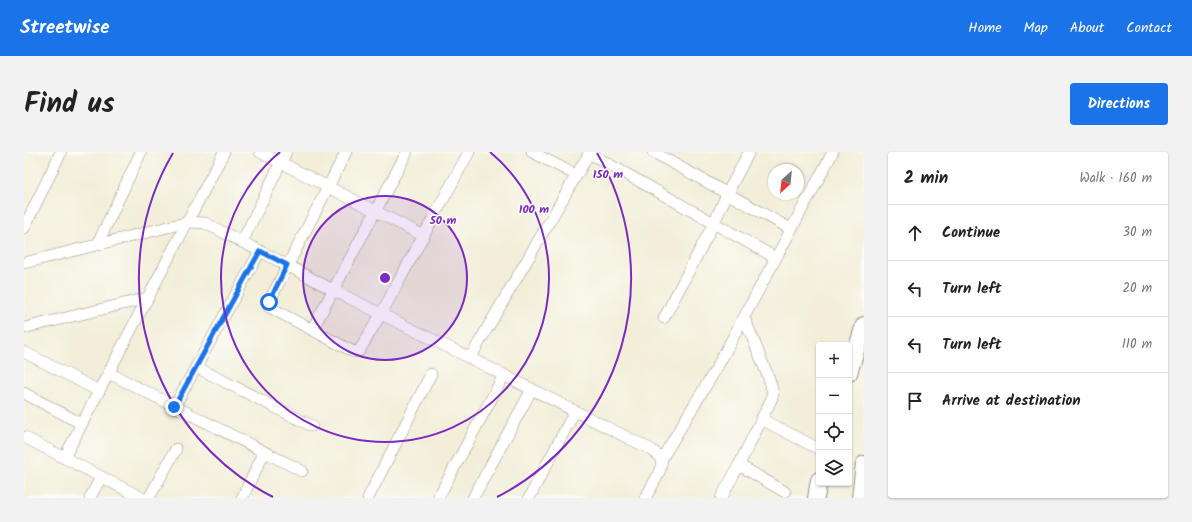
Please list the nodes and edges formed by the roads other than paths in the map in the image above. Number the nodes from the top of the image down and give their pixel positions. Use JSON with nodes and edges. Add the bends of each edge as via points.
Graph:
{"nodes":[{"id":1,"x":61,"y":152,"type":"edge"},
{"id":2,"x":141,"y":152,"type":"edge"},
{"id":3,"x":224,"y":152,"type":"edge"},
{"id":4,"x":260,"y":152,"type":"edge"},
{"id":5,"x":286,"y":152,"type":"edge"},
{"id":6,"x":346,"y":152,"type":"edge"},
{"id":7,"x":407,"y":152,"type":"edge"},
{"id":8,"x":469,"y":152,"type":"edge"},
{"id":9,"x":532,"y":152,"type":"edge"},
{"id":10,"x":653,"y":152,"type":"edge"},
{"id":11,"x":749,"y":152,"type":"edge"},
{"id":12,"x":832,"y":152,"type":"edge"},
{"id":13,"x":589,"y":153,"type":"edge"},
{"id":14,"x":281,"y":163,"type":"junction"},
{"id":15,"x":576,"y":176,"type":"junction"},
{"id":16,"x":328,"y":187,"type":"junction"},
{"id":17,"x":727,"y":194,"type":"junction"},
{"id":18,"x":375,"y":211,"type":"junction"},
{"id":19,"x":188,"y":222,"type":"junction"},
{"id":20,"x":714,"y":223,"type":"junction"},
{"id":21,"x":24,"y":228,"type":"edge"},
{"id":22,"x":791,"y":229,"type":"junction"},
{"id":23,"x":424,"y":236,"type":"junction"},
{"id":24,"x":242,"y":242,"type":"junction"},
{"id":25,"x":97,"y":245,"type":"junction"},
{"id":26,"x":260,"y":251,"type":"junction"},
{"id":27,"x":776,"y":258,"type":"junction"},
{"id":28,"x":24,"y":263,"type":"edge"},
{"id":29,"x":287,"y":265,"type":"junction"},
{"id":30,"x":333,"y":290,"type":"junction"},
{"id":31,"x":148,"y":298,"type":"junction"},
{"id":32,"x":381,"y":314,"type":"junction"},
{"id":33,"x":744,"y":317,"type":"junction"},
{"id":34,"x":664,"y":318,"type":"dead end"},
{"id":35,"x":864,"y":325,"type":"edge"},
{"id":36,"x":24,"y":328,"type":"edge"},
{"id":37,"x":312,"y":330,"type":"junction"},
{"id":38,"x":24,"y":352,"type":"edge"},
{"id":39,"x":470,"y":358,"type":"junction"},
{"id":40,"x":852,"y":363,"type":"edge"},
{"id":41,"x":196,"y":367,"type":"junction"},
{"id":42,"x":109,"y":373,"type":"junction"},
{"id":43,"x":431,"y":374,"type":"dead end"},
{"id":44,"x":504,"y":375,"type":"junction"},
{"id":45,"x":532,"y":389,"type":"junction"},
{"id":46,"x":100,"y":391,"type":"junction"},
{"id":47,"x":24,"y":393,"type":"edge"},
{"id":48,"x":174,"y":407,"type":"junction"},
{"id":49,"x":575,"y":411,"type":"junction"},
{"id":50,"x":762,"y":419,"type":"junction"},
{"id":51,"x":82,"y":424,"type":"junction"},
{"id":52,"x":312,"y":426,"type":"dead end"},
{"id":53,"x":24,"y":437,"type":"edge"},
{"id":54,"x":816,"y":447,"type":"edge"},
{"id":55,"x":176,"y":448,"type":"dead end"},
{"id":56,"x":264,"y":453,"type":"junction"},
{"id":57,"x":64,"y":458,"type":"junction"},
{"id":58,"x":661,"y":460,"type":"junction"},
{"id":59,"x":864,"y":464,"type":"edge"},
{"id":60,"x":739,"y":465,"type":"junction"},
{"id":61,"x":302,"y":471,"type":"dead end"},
{"id":62,"x":101,"y":477,"type":"junction"},
{"id":63,"x":818,"y":486,"type":"edge"},
{"id":64,"x":785,"y":492,"type":"dead end"},
{"id":65,"x":130,"y":495,"type":"edge"},
{"id":66,"x":90,"y":498,"type":"edge"},
{"id":67,"x":142,"y":498,"type":"edge"},
{"id":68,"x":149,"y":498,"type":"edge"},
{"id":69,"x":242,"y":498,"type":"edge"},
{"id":70,"x":368,"y":498,"type":"edge"},
{"id":71,"x":438,"y":498,"type":"edge"},
{"id":72,"x":473,"y":498,"type":"edge"},
{"id":73,"x":529,"y":498,"type":"edge"},
{"id":74,"x":645,"y":498,"type":"edge"},
{"id":75,"x":721,"y":498,"type":"edge"},
{"id":76,"x":816,"y":498,"type":"edge"},
{"id":77,"x":860,"y":498,"type":"edge"}],
"edges":[{"from":1,"to":21,"type":"street"},
{"from":2,"to":25,"type":"street"},
{"from":3,"to":19,"type":"street"},
{"from":4,"to":14,"type":"street"},
{"from":5,"to":14,"type":"street"},
{"from":6,"to":16,"type":"street"},
{"from":7,"to":18,"type":"street"},
{"from":8,"to":23,"type":"street"},
{"from":9,"to":15,"type":"street"},
{"from":10,"to":17,"type":"street"},
{"from":11,"to":17,"type":"street"},
{"from":12,"to":22,"type":"street"},
{"from":13,"to":15,"type":"street"},
{"from":13,"to":20,"type":"street"},
{"from":14,"to":16,"type":"street"},
{"from":14,"to":24,"type":"street"},
{"from":15,"to":39,"type":"street"},
{"from":16,"to":18,"type":"street"},
{"from":16,"to":29,"type":"street"},
{"from":17,"to":20,"type":"street"},
{"from":17,"to":22,"type":"street"},
{"from":18,"to":23,"type":"street"},
{"from":18,"to":30,"type":"street"},
{"from":19,"to":24,"type":"street","via":[[205,223]]},
{"from":19,"to":25,"type":"street"},
{"from":19,"to":31,"type":"street"},
{"from":20,"to":27,"type":"street"},
{"from":20,"to":34,"type":"street"},
{"from":22,"to":27,"type":"street"},
{"from":23,"to":32,"type":"street"},
{"from":24,"to":26,"type":"street"},
{"from":25,"to":28,"type":"street"},
{"from":26,"to":29,"type":"street"},
{"from":26,"to":41,"type":"street"},
{"from":27,"to":33,"type":"street"},
{"from":29,"to":30,"type":"street"},
{"from":29,"to":37,"type":"street","via":[[268,306]]},
{"from":30,"to":32,"type":"street"},
{"from":30,"to":37,"type":"street"},
{"from":31,"to":36,"type":"street"},
{"from":31,"to":42,"type":"street"},
{"from":32,"to":37,"type":"street","via":[[356,352]]},
{"from":32,"to":39,"type":"street"},
{"from":33,"to":50,"type":"street","via":[[772,388],[771,400]]},
{"from":33,"to":58,"type":"street"},
{"from":35,"to":40,"type":"street"},
{"from":38,"to":46,"type":"street"},
{"from":39,"to":44,"type":"street"},
{"from":41,"to":48,"type":"street"},
{"from":41,"to":52,"type":"street"},
{"from":42,"to":46,"type":"street"},
{"from":42,"to":48,"type":"street"},
{"from":43,"to":70,"type":"street"},
{"from":44,"to":45,"type":"street"},
{"from":44,"to":71,"type":"street"},
{"from":45,"to":49,"type":"street"},
{"from":45,"to":72,"type":"street"},
{"from":46,"to":51,"type":"street"},
{"from":47,"to":51,"type":"street"},
{"from":48,"to":56,"type":"street"},
{"from":49,"to":58,"type":"street","via":[[652,450]]},
{"from":49,"to":73,"type":"street"},
{"from":50,"to":54,"type":"street"},
{"from":50,"to":60,"type":"street"},
{"from":51,"to":57,"type":"street"},
{"from":53,"to":57,"type":"street"},
{"from":55,"to":68,"type":"street"},
{"from":56,"to":61,"type":"street"},
{"from":56,"to":69,"type":"street"},
{"from":57,"to":62,"type":"street"},
{"from":58,"to":74,"type":"street","via":[[659,472]]},
{"from":59,"to":77,"type":"street"},
{"from":60,"to":64,"type":"street"},
{"from":60,"to":75,"type":"street"},
{"from":62,"to":65,"type":"street"},
{"from":62,"to":66,"type":"street"},
{"from":63,"to":76,"type":"street"},
{"from":65,"to":67,"type":"street"}]}
